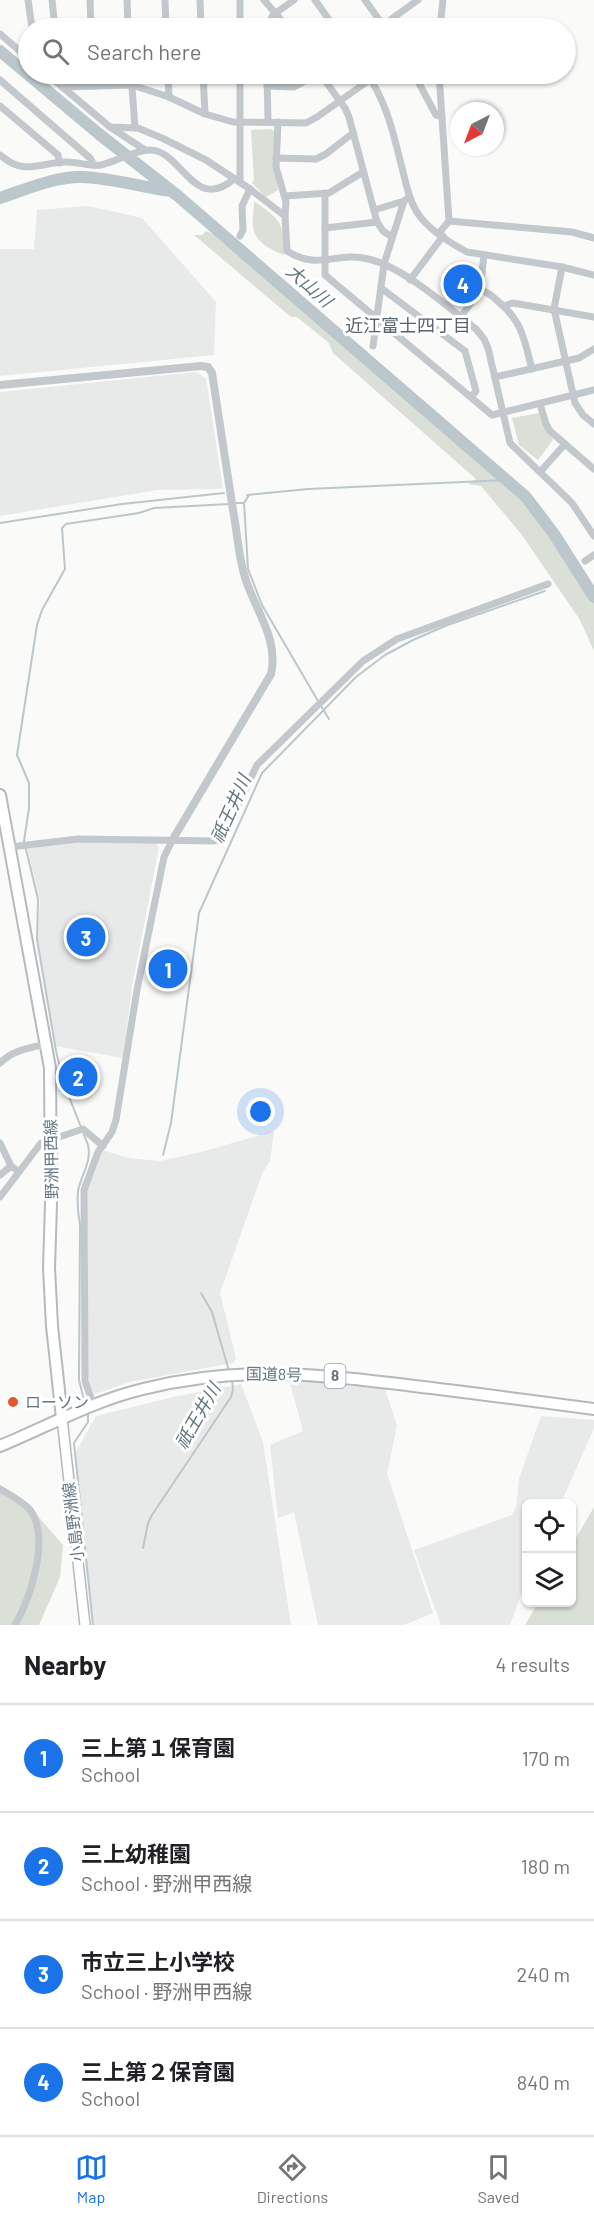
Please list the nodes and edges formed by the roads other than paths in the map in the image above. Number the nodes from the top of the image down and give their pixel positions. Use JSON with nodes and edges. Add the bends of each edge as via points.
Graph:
{"nodes":[{"id":1,"x":28,"y":0,"type":"edge"},
{"id":2,"x":52,"y":0,"type":"edge"},
{"id":3,"x":90,"y":0,"type":"edge"},
{"id":4,"x":127,"y":0,"type":"edge"},
{"id":5,"x":165,"y":0,"type":"edge"},
{"id":6,"x":200,"y":0,"type":"edge"},
{"id":7,"x":240,"y":0,"type":"edge"},
{"id":8,"x":264,"y":0,"type":"edge"},
{"id":9,"x":294,"y":0,"type":"edge"},
{"id":10,"x":315,"y":0,"type":"edge"},
{"id":11,"x":365,"y":0,"type":"edge"},
{"id":12,"x":418,"y":0,"type":"edge"},
{"id":13,"x":443,"y":0,"type":"edge"},
{"id":14,"x":276,"y":13,"type":"junction"},
{"id":15,"x":31,"y":18,"type":"edge"},
{"id":16,"x":54,"y":18,"type":"edge"},
{"id":17,"x":91,"y":18,"type":"edge"},
{"id":18,"x":128,"y":18,"type":"edge"},
{"id":19,"x":166,"y":18,"type":"edge"},
{"id":20,"x":201,"y":18,"type":"edge"},
{"id":21,"x":240,"y":18,"type":"edge"},
{"id":22,"x":273,"y":18,"type":"edge"},
{"id":23,"x":280,"y":18,"type":"edge"},
{"id":24,"x":328,"y":18,"type":"edge"},
{"id":25,"x":378,"y":18,"type":"edge"},
{"id":26,"x":395,"y":18,"type":"edge"},
{"id":27,"x":441,"y":18,"type":"edge"},
{"id":28,"x":0,"y":34,"type":"edge"},
{"id":29,"x":18,"y":49,"type":"edge"},
{"id":30,"x":0,"y":80,"type":"edge"},
{"id":31,"x":58,"y":84,"type":"edge"},
{"id":32,"x":62,"y":84,"type":"edge"},
{"id":33,"x":169,"y":84,"type":"edge"},
{"id":34,"x":204,"y":84,"type":"edge"},
{"id":35,"x":240,"y":84,"type":"edge"},
{"id":36,"x":300,"y":84,"type":"edge"},
{"id":37,"x":327,"y":84,"type":"edge"},
{"id":38,"x":360,"y":84,"type":"edge"},
{"id":39,"x":373,"y":84,"type":"edge"},
{"id":40,"x":419,"y":84,"type":"edge"},
{"id":41,"x":440,"y":84,"type":"edge"},
{"id":42,"x":132,"y":85,"type":"junction"},
{"id":43,"x":95,"y":86,"type":"joint"},
{"id":44,"x":267,"y":86,"type":"joint"},
{"id":45,"x":62,"y":87,"type":"junction"},
{"id":46,"x":170,"y":97,"type":"junction"},
{"id":47,"x":340,"y":101,"type":"junction"},
{"id":48,"x":0,"y":106,"type":"edge"},
{"id":49,"x":205,"y":114,"type":"junction"},
{"id":50,"x":442,"y":117,"type":"junction"},
{"id":51,"x":268,"y":121,"type":"junction"},
{"id":52,"x":241,"y":122,"type":"junction"},
{"id":53,"x":278,"y":122,"type":"junction"},
{"id":54,"x":110,"y":127,"type":"junction"},
{"id":55,"x":135,"y":128,"type":"junction"},
{"id":56,"x":353,"y":134,"type":"junction"},
{"id":57,"x":146,"y":150,"type":"junction"},
{"id":58,"x":0,"y":155,"type":"edge"},
{"id":59,"x":276,"y":158,"type":"junction"},
{"id":60,"x":3,"y":162,"type":"edge"},
{"id":61,"x":60,"y":162,"type":"junction"},
{"id":62,"x":94,"y":165,"type":"junction"},
{"id":63,"x":363,"y":172,"type":"junction"},
{"id":64,"x":237,"y":180,"type":"junction"},
{"id":65,"x":250,"y":189,"type":"junction"},
{"id":66,"x":325,"y":193,"type":"junction"},
{"id":67,"x":285,"y":196,"type":"junction"},
{"id":68,"x":406,"y":199,"type":"junction"},
{"id":69,"x":374,"y":210,"type":"junction"},
{"id":70,"x":285,"y":216,"type":"junction"},
{"id":71,"x":449,"y":221,"type":"junction"},
{"id":72,"x":377,"y":222,"type":"junction"},
{"id":73,"x":325,"y":228,"type":"junction"},
{"id":74,"x":441,"y":235,"type":"junction"},
{"id":75,"x":240,"y":236,"type":"dead end"},
{"id":76,"x":392,"y":237,"type":"junction"},
{"id":77,"x":594,"y":238,"type":"edge"},
{"id":78,"x":484,"y":255,"type":"junction"},
{"id":79,"x":325,"y":260,"type":"junction"},
{"id":80,"x":384,"y":264,"type":"junction"},
{"id":81,"x":562,"y":267,"type":"junction"},
{"id":82,"x":594,"y":275,"type":"edge"},
{"id":83,"x":410,"y":280,"type":"junction"},
{"id":84,"x":381,"y":288,"type":"junction"},
{"id":85,"x":480,"y":290,"type":"junction"},
{"id":86,"x":504,"y":306,"type":"junction"},
{"id":87,"x":554,"y":309,"type":"junction"},
{"id":88,"x":594,"y":317,"type":"edge"},
{"id":89,"x":377,"y":318,"type":"junction"},
{"id":90,"x":460,"y":318,"type":"junction"},
{"id":91,"x":373,"y":346,"type":"dead end"},
{"id":92,"x":594,"y":349,"type":"edge"},
{"id":93,"x":566,"y":361,"type":"junction"},
{"id":94,"x":532,"y":369,"type":"junction"},
{"id":95,"x":495,"y":377,"type":"junction"},
{"id":96,"x":0,"y":385,"type":"edge"},
{"id":97,"x":594,"y":390,"type":"edge"},
{"id":98,"x":574,"y":396,"type":"junction"},
{"id":99,"x":471,"y":398,"type":"junction"},
{"id":100,"x":540,"y":404,"type":"junction"},
{"id":101,"x":503,"y":413,"type":"junction"},
{"id":102,"x":594,"y":424,"type":"edge"},
{"id":103,"x":565,"y":444,"type":"junction"},
{"id":104,"x":594,"y":469,"type":"edge"},
{"id":105,"x":540,"y":472,"type":"junction"},
{"id":106,"x":592,"y":527,"type":"edge"},
{"id":107,"x":594,"y":536,"type":"edge"},
{"id":108,"x":594,"y":555,"type":"edge"},
{"id":109,"x":585,"y":561,"type":"dead end"},
{"id":110,"x":548,"y":584,"type":"dead end"},
{"id":111,"x":0,"y":795,"type":"edge"},
{"id":112,"x":173,"y":839,"type":"junction"},
{"id":113,"x":10,"y":847,"type":"junction"},
{"id":114,"x":46,"y":1044,"type":"junction"},
{"id":115,"x":0,"y":1063,"type":"edge"},
{"id":116,"x":50,"y":1141,"type":"junction"},
{"id":117,"x":0,"y":1143,"type":"edge"},
{"id":118,"x":102,"y":1146,"type":"junction"},
{"id":119,"x":11,"y":1166,"type":"junction"},
{"id":120,"x":18,"y":1171,"type":"junction"},
{"id":121,"x":0,"y":1174,"type":"edge"},
{"id":122,"x":0,"y":1197,"type":"edge"},
{"id":123,"x":93,"y":1404,"type":"junction"},
{"id":124,"x":594,"y":1409,"type":"edge"},
{"id":125,"x":62,"y":1418,"type":"junction"},
{"id":126,"x":0,"y":1446,"type":"edge"},
{"id":127,"x":0,"y":1489,"type":"edge"},
{"id":128,"x":15,"y":1625,"type":"edge"},
{"id":129,"x":85,"y":1625,"type":"edge"}],
"edges":[{"from":1,"to":15,"type":"street"},
{"from":2,"to":16,"type":"street"},
{"from":3,"to":17,"type":"street"},
{"from":4,"to":18,"type":"street"},
{"from":5,"to":19,"type":"street"},
{"from":6,"to":20,"type":"street"},
{"from":7,"to":21,"type":"street"},
{"from":8,"to":14,"type":"street"},
{"from":9,"to":14,"type":"street"},
{"from":10,"to":24,"type":"street"},
{"from":11,"to":25,"type":"street"},
{"from":12,"to":26,"type":"street"},
{"from":13,"to":27,"type":"street"},
{"from":14,"to":22,"type":"street"},
{"from":14,"to":23,"type":"street"},
{"from":28,"to":29,"type":"street"},
{"from":30,"to":62,"type":"street"},
{"from":31,"to":45,"type":"street"},
{"from":32,"to":45,"type":"street"},
{"from":33,"to":46,"type":"street"},
{"from":34,"to":49,"type":"street"},
{"from":35,"to":52,"type":"street"},
{"from":36,"to":44,"type":"street"},
{"from":37,"to":47,"type":"street"},
{"from":38,"to":47,"type":"street"},
{"from":39,"to":68,"type":"street","via":[[387,111]]},
{"from":40,"to":50,"type":"street","via":[[436,115]]},
{"from":41,"to":50,"type":"street"},
{"from":42,"to":43,"type":"street"},
{"from":42,"to":46,"type":"street"},
{"from":42,"to":55,"type":"street"},
{"from":43,"to":45,"type":"street"},
{"from":44,"to":51,"type":"street"},
{"from":45,"to":54,"type":"street"},
{"from":46,"to":49,"type":"street"},
{"from":47,"to":53,"type":"street","via":[[306,123]]},
{"from":47,"to":56,"type":"street"},
{"from":48,"to":61,"type":"street","via":[[58,155]]},
{"from":49,"to":52,"type":"street"},
{"from":50,"to":71,"type":"street"},
{"from":51,"to":52,"type":"street"},
{"from":51,"to":53,"type":"street"},
{"from":52,"to":64,"type":"street"},
{"from":53,"to":59,"type":"street"},
{"from":54,"to":55,"type":"street"},
{"from":54,"to":57,"type":"street"},
{"from":55,"to":64,"type":"street","via":[[206,160]]},
{"from":56,"to":59,"type":"street","via":[[316,159]]},
{"from":56,"to":63,"type":"street"},
{"from":57,"to":62,"type":"street"},
{"from":57,"to":64,"type":"street","via":[[164,155],[202,188],[226,186]]},
{"from":58,"to":60,"type":"street"},
{"from":59,"to":67,"type":"street"},
{"from":60,"to":61,"type":"street","via":[[33,168]]},
{"from":61,"to":62,"type":"street"},
{"from":63,"to":66,"type":"street"},
{"from":63,"to":69,"type":"street"},
{"from":64,"to":65,"type":"street"},
{"from":65,"to":70,"type":"street"},
{"from":65,"to":75,"type":"street","via":[[242,206]]},
{"from":66,"to":67,"type":"street"},
{"from":66,"to":73,"type":"street"},
{"from":67,"to":70,"type":"street"},
{"from":68,"to":69,"type":"street"},
{"from":68,"to":74,"type":"street"},
{"from":68,"to":76,"type":"street"},
{"from":69,"to":72,"type":"street"},
{"from":70,"to":79,"type":"street","via":[[287,251],[313,262]]},
{"from":71,"to":74,"type":"street"},
{"from":71,"to":77,"type":"street","via":[[572,232]]},
{"from":72,"to":73,"type":"street"},
{"from":72,"to":76,"type":"street"},
{"from":73,"to":79,"type":"street"},
{"from":74,"to":78,"type":"street","via":[[467,252]]},
{"from":74,"to":83,"type":"street"},
{"from":76,"to":80,"type":"street"},
{"from":78,"to":81,"type":"street"},
{"from":78,"to":85,"type":"street"},
{"from":79,"to":80,"type":"street","via":[[355,257]]},
{"from":79,"to":89,"type":"street","via":[[325,275]]},
{"from":80,"to":83,"type":"street"},
{"from":80,"to":84,"type":"street"},
{"from":81,"to":82,"type":"street"},
{"from":81,"to":87,"type":"street"},
{"from":83,"to":90,"type":"street"},
{"from":84,"to":89,"type":"street"},
{"from":84,"to":99,"type":"street","via":[[465,351],[476,391]]},
{"from":85,"to":86,"type":"street","via":[[487,291]]},
{"from":85,"to":90,"type":"street"},
{"from":86,"to":87,"type":"street","via":[[513,303]]},
{"from":86,"to":94,"type":"street","via":[[520,326]]},
{"from":87,"to":88,"type":"street"},
{"from":87,"to":93,"type":"street"},
{"from":89,"to":91,"type":"street"},
{"from":89,"to":99,"type":"street"},
{"from":90,"to":95,"type":"street","via":[[484,339]]},
{"from":92,"to":93,"type":"street"},
{"from":93,"to":94,"type":"street"},
{"from":93,"to":98,"type":"street"},
{"from":94,"to":95,"type":"street"},
{"from":95,"to":101,"type":"street"},
{"from":96,"to":112,"type":"street","via":[[201,366],[208,366],[212,373],[241,560],[273,649],[273,664],[271,674]]},
{"from":97,"to":98,"type":"street"},
{"from":98,"to":100,"type":"street"},
{"from":98,"to":102,"type":"street","via":[[583,415]]},
{"from":99,"to":101,"type":"street","via":[[492,415]]},
{"from":100,"to":101,"type":"street"},
{"from":100,"to":103,"type":"street","via":[[550,431]]},
{"from":101,"to":105,"type":"street","via":[[510,443]]},
{"from":103,"to":104,"type":"street"},
{"from":103,"to":105,"type":"street"},
{"from":105,"to":106,"type":"street"},
{"from":106,"to":107,"type":"street"},
{"from":108,"to":109,"type":"street"},
{"from":110,"to":112,"type":"street","via":[[398,639],[363,661],[257,765],[222,839]]},
{"from":111,"to":113,"type":"main road","name":"野洲甲西線"},
{"from":112,"to":113,"type":"street","via":[[78,839]]},
{"from":112,"to":118,"type":"street","via":[[164,857],[137,990],[116,1120]]},
{"from":113,"to":114,"type":"main road","name":"野洲甲西線"},
{"from":114,"to":115,"type":"street","via":[[20,1050]]},
{"from":114,"to":116,"type":"main road","name":"野洲甲西線","via":[[50,1068]]},
{"from":116,"to":118,"type":"street","via":[[83,1129]]},
{"from":116,"to":120,"type":"street","via":[[41,1143]]},
{"from":116,"to":125,"type":"main road","name":"野洲甲西線","via":[[49,1268]]},
{"from":117,"to":119,"type":"street"},
{"from":118,"to":123,"type":"street","via":[[84,1190],[85,1381]]},
{"from":119,"to":120,"type":"street"},
{"from":119,"to":121,"type":"street"},
{"from":120,"to":122,"type":"street"},
{"from":123,"to":124,"type":"main road","name":"国道8号","number":"8","via":[[143,1385],[234,1373],[297,1373]]},
{"from":123,"to":125,"type":"main road","name":"国道8号","number":"8"},
{"from":125,"to":126,"type":"main road","name":"国道8号","number":"8"},
{"from":125,"to":129,"type":"main road","name":"小島野洲線"},
{"from":127,"to":128,"type":"street","via":[[31,1511],[37,1527],[34,1578]]}]}
